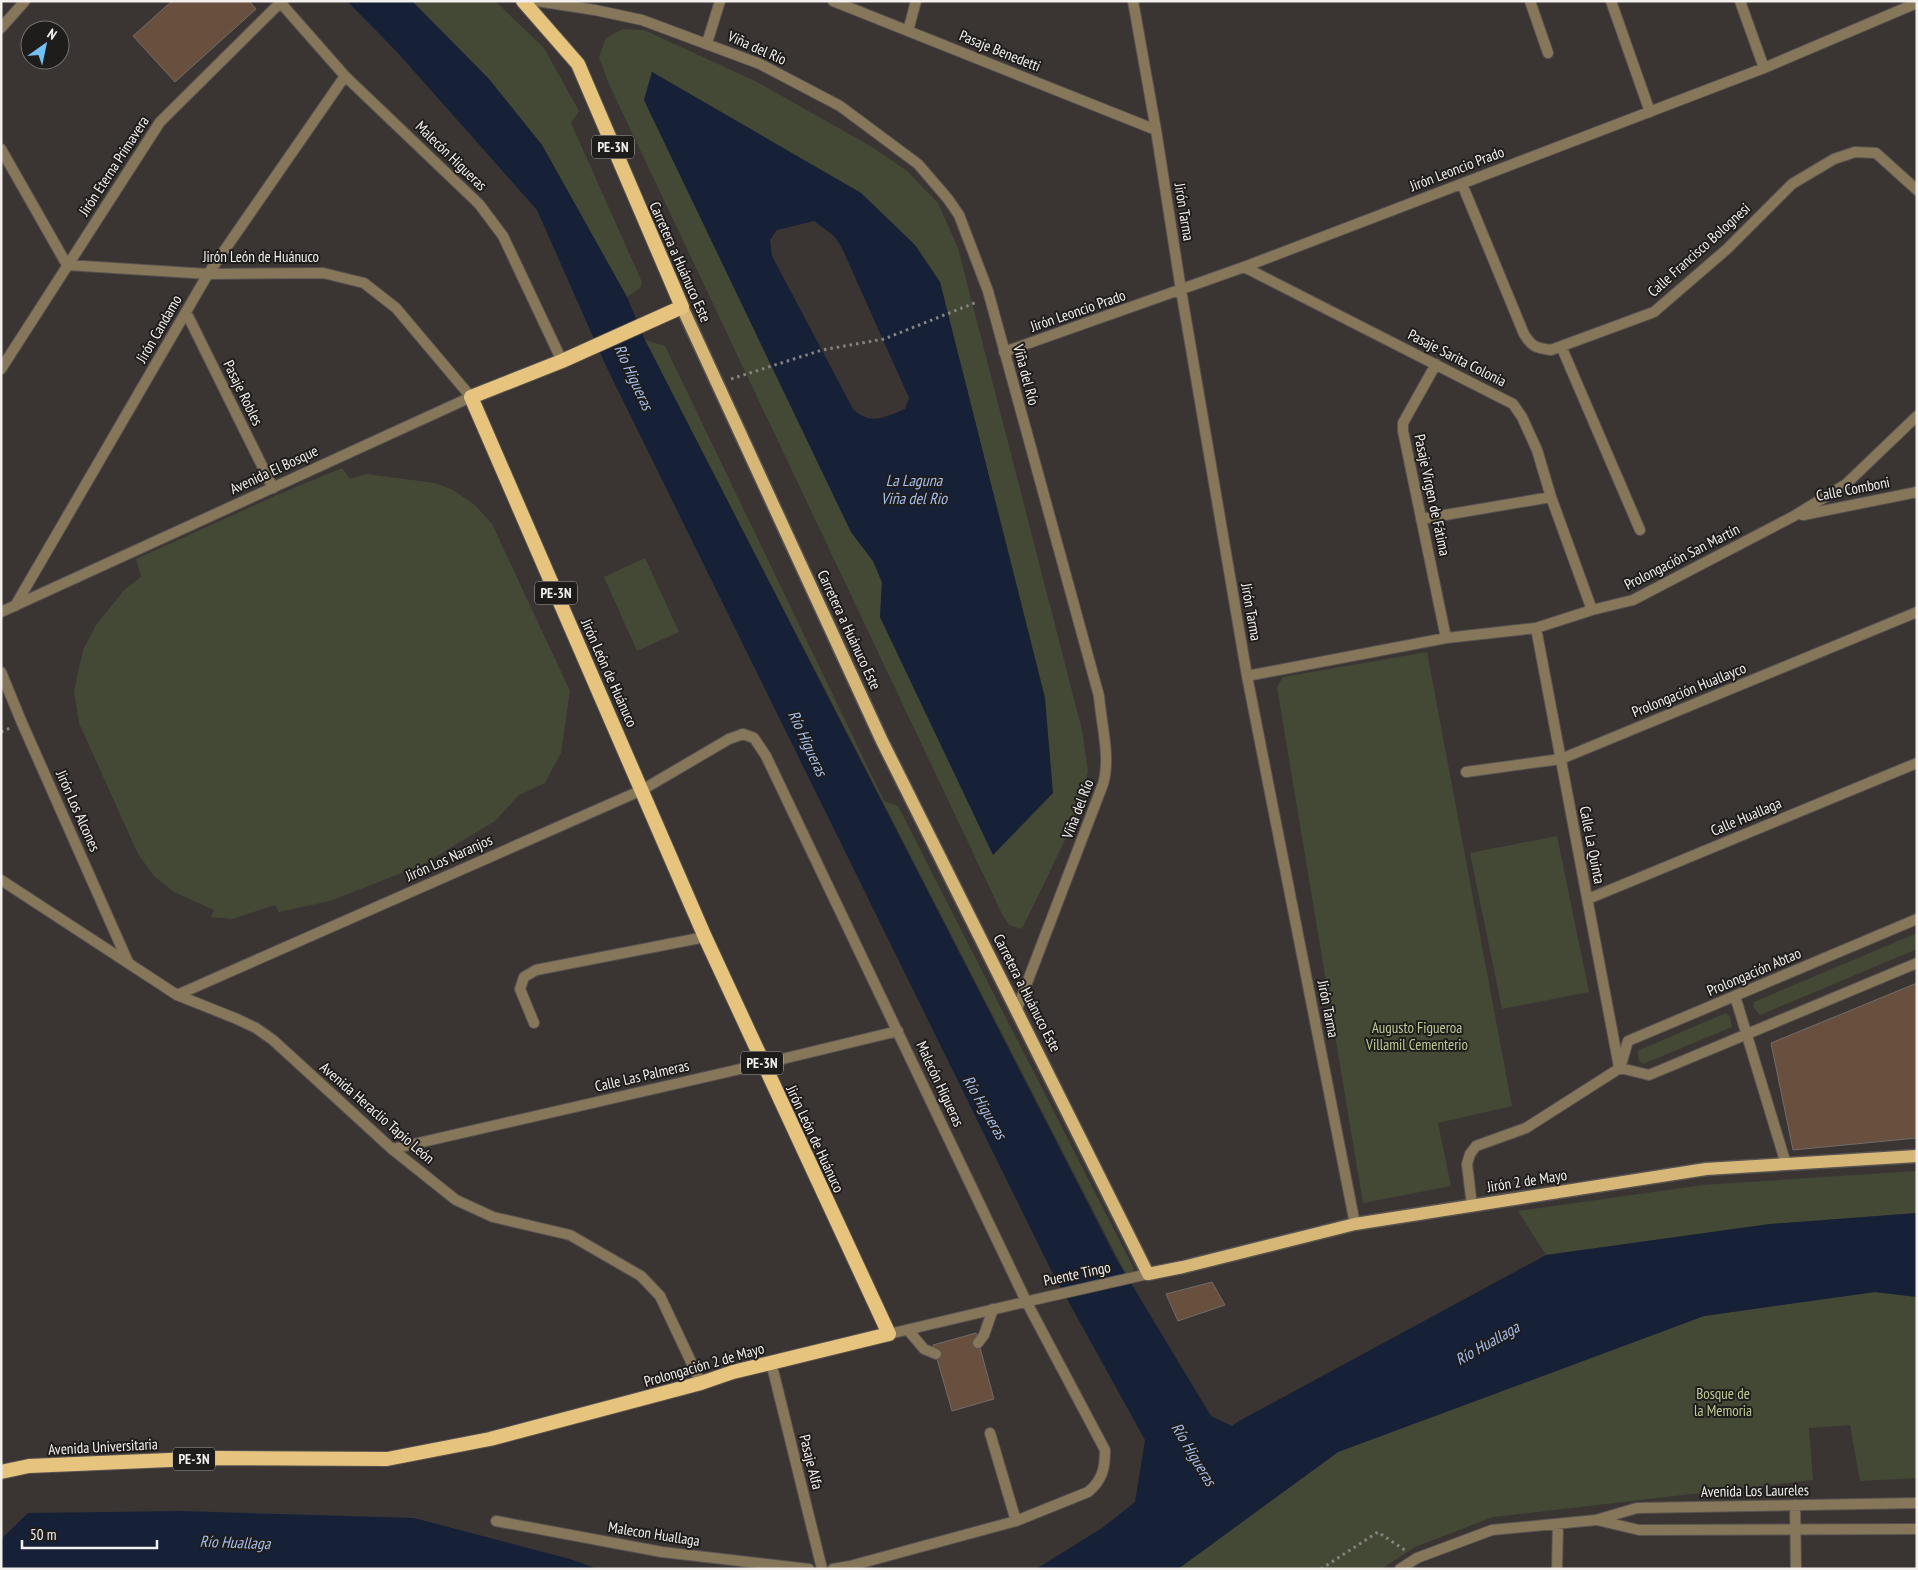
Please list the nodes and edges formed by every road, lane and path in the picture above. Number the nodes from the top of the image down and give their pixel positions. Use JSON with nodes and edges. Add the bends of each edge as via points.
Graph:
{"nodes":[{"id":1,"x":25,"y":1,"type":"edge"},
{"id":2,"x":522,"y":1,"type":"edge"},
{"id":3,"x":537,"y":1,"type":"edge"},
{"id":4,"x":720,"y":1,"type":"edge"},
{"id":5,"x":833,"y":1,"type":"edge"},
{"id":6,"x":916,"y":1,"type":"edge"},
{"id":7,"x":1133,"y":1,"type":"edge"},
{"id":8,"x":1612,"y":1,"type":"edge"},
{"id":9,"x":1740,"y":1,"type":"edge"},
{"id":10,"x":280,"y":2,"type":"edge"},
{"id":11,"x":1531,"y":2,"type":"edge"},
{"id":12,"x":1917,"y":3,"type":"edge"},
{"id":13,"x":1,"y":28,"type":"edge"},
{"id":14,"x":908,"y":31,"type":"junction"},
{"id":15,"x":707,"y":43,"type":"junction"},
{"id":16,"x":1548,"y":53,"type":"dead end"},
{"id":17,"x":1764,"y":68,"type":"junction"},
{"id":18,"x":345,"y":76,"type":"junction"},
{"id":19,"x":1650,"y":112,"type":"junction"},
{"id":20,"x":1156,"y":130,"type":"junction"},
{"id":21,"x":1,"y":149,"type":"edge"},
{"id":22,"x":1462,"y":184,"type":"junction"},
{"id":23,"x":1917,"y":190,"type":"edge"},
{"id":24,"x":67,"y":265,"type":"junction"},
{"id":25,"x":1244,"y":267,"type":"junction"},
{"id":26,"x":208,"y":274,"type":"junction"},
{"id":27,"x":1181,"y":290,"type":"junction"},
{"id":28,"x":990,"y":298,"type":"junction"},
{"id":29,"x":682,"y":307,"type":"junction"},
{"id":30,"x":186,"y":312,"type":"junction"},
{"id":31,"x":1560,"y":346,"type":"junction"},
{"id":32,"x":1004,"y":352,"type":"junction"},
{"id":33,"x":562,"y":361,"type":"junction"},
{"id":34,"x":1436,"y":364,"type":"junction"},
{"id":35,"x":1,"y":369,"type":"edge"},
{"id":36,"x":717,"y":384,"type":"junction"},
{"id":37,"x":471,"y":397,"type":"junction"},
{"id":38,"x":1917,"y":416,"type":"edge"},
{"id":39,"x":273,"y":488,"type":"junction"},
{"id":40,"x":1917,"y":492,"type":"edge"},
{"id":41,"x":1551,"y":497,"type":"junction"},
{"id":42,"x":1794,"y":516,"type":"junction"},
{"id":43,"x":1421,"y":519,"type":"junction"},
{"id":44,"x":1640,"y":530,"type":"dead end"},
{"id":45,"x":15,"y":606,"type":"junction"},
{"id":46,"x":1592,"y":610,"type":"junction"},
{"id":47,"x":1,"y":612,"type":"edge"},
{"id":48,"x":1917,"y":612,"type":"edge"},
{"id":49,"x":1536,"y":628,"type":"junction"},
{"id":50,"x":1446,"y":638,"type":"junction"},
{"id":51,"x":1,"y":672,"type":"edge"},
{"id":52,"x":1247,"y":676,"type":"junction"},
{"id":53,"x":729,"y":740,"type":"joint"},
{"id":54,"x":1561,"y":759,"type":"junction"},
{"id":55,"x":1917,"y":763,"type":"edge"},
{"id":56,"x":1466,"y":772,"type":"dead end"},
{"id":57,"x":642,"y":790,"type":"junction"},
{"id":58,"x":1,"y":880,"type":"edge"},
{"id":59,"x":1588,"y":900,"type":"junction"},
{"id":60,"x":1917,"y":919,"type":"edge"},
{"id":61,"x":705,"y":937,"type":"junction"},
{"id":62,"x":128,"y":962,"type":"junction"},
{"id":63,"x":1917,"y":963,"type":"edge"},
{"id":64,"x":177,"y":995,"type":"junction"},
{"id":65,"x":1735,"y":996,"type":"junction"},
{"id":66,"x":1017,"y":1009,"type":"junction"},
{"id":67,"x":534,"y":1023,"type":"dead end"},
{"id":68,"x":898,"y":1031,"type":"junction"},
{"id":69,"x":1746,"y":1034,"type":"junction"},
{"id":70,"x":762,"y":1064,"type":"junction"},
{"id":71,"x":1620,"y":1068,"type":"junction"},
{"id":72,"x":392,"y":1149,"type":"junction"},
{"id":73,"x":1917,"y":1156,"type":"edge"},
{"id":74,"x":1786,"y":1164,"type":"junction"},
{"id":75,"x":1472,"y":1206,"type":"junction"},
{"id":76,"x":1355,"y":1224,"type":"junction"},
{"id":77,"x":1148,"y":1274,"type":"junction"},
{"id":78,"x":1029,"y":1300,"type":"junction"},
{"id":79,"x":993,"y":1309,"type":"junction"},
{"id":80,"x":908,"y":1330,"type":"junction"},
{"id":81,"x":888,"y":1334,"type":"junction"},
{"id":82,"x":978,"y":1343,"type":"dead end"},
{"id":83,"x":936,"y":1354,"type":"dead end"},
{"id":84,"x":771,"y":1362,"type":"junction"},
{"id":85,"x":701,"y":1383,"type":"junction"},
{"id":86,"x":990,"y":1433,"type":"dead end"},
{"id":87,"x":387,"y":1459,"type":"joint"},
{"id":88,"x":1,"y":1472,"type":"edge"},
{"id":89,"x":1917,"y":1503,"type":"edge"},
{"id":90,"x":1795,"y":1506,"type":"junction"},
{"id":91,"x":1596,"y":1520,"type":"junction"},
{"id":92,"x":496,"y":1521,"type":"dead end"},
{"id":93,"x":1016,"y":1521,"type":"junction"},
{"id":94,"x":1558,"y":1524,"type":"junction"},
{"id":95,"x":1795,"y":1529,"type":"junction"},
{"id":96,"x":1917,"y":1529,"type":"edge"},
{"id":97,"x":1417,"y":1558,"type":"junction"},
{"id":98,"x":809,"y":1569,"type":"edge"},
{"id":99,"x":822,"y":1569,"type":"edge"},
{"id":100,"x":833,"y":1569,"type":"edge"},
{"id":101,"x":1321,"y":1569,"type":"edge"},
{"id":102,"x":1400,"y":1569,"type":"edge"},
{"id":103,"x":1417,"y":1569,"type":"edge"},
{"id":104,"x":1557,"y":1569,"type":"edge"},
{"id":105,"x":1796,"y":1569,"type":"edge"}],
"edges":[{"from":1,"to":13,"type":"street"},
{"from":2,"to":29,"type":"highway","name":"Carretera a Huánuco Este","number":"PE-3N","via":[[578,64]]},
{"from":3,"to":15,"type":"street","name":"Viña del Río","via":[[642,20]]},
{"from":4,"to":15,"type":"street"},
{"from":5,"to":14,"type":"street","name":"Pasaje Benedetti"},
{"from":6,"to":14,"type":"street"},
{"from":7,"to":20,"type":"street","name":"Jirón Tarma"},
{"from":8,"to":19,"type":"street"},
{"from":9,"to":17,"type":"street"},
{"from":10,"to":18,"type":"street","name":"Malecón Higueras"},
{"from":10,"to":24,"type":"street","name":"Jirón Eterna Primavera","via":[[160,122]]},
{"from":11,"to":16,"type":"street"},
{"from":12,"to":17,"type":"street","name":"Jirón Leoncio Prado"},
{"from":14,"to":20,"type":"street","name":"Pasaje Benedetti"},
{"from":15,"to":28,"type":"street","name":"Viña del Río","via":[[760,64],[840,106],[918,164],[959,215]]},
{"from":17,"to":19,"type":"street","name":"Jirón Leoncio Prado"},
{"from":18,"to":26,"type":"street","name":"Jirón Candamo"},
{"from":18,"to":33,"type":"street","name":"Malecón Higueras","via":[[479,204],[503,236]]},
{"from":19,"to":22,"type":"street","name":"Jirón Leoncio Prado"},
{"from":20,"to":27,"type":"street","name":"Jirón Tarma"},
{"from":21,"to":24,"type":"street"},
{"from":22,"to":25,"type":"street","name":"Jirón Leoncio Prado"},
{"from":22,"to":31,"type":"street","name":"Calle Francisco Bolognesi","via":[[1530,344],[1551,350]]},
{"from":23,"to":31,"type":"street","name":"Calle Francisco Bolognesi","via":[[1876,153],[1855,152],[1834,159],[1792,184],[1727,248],[1654,312]]},
{"from":24,"to":26,"type":"street","name":"Jirón León de Huánuco"},
{"from":24,"to":35,"type":"street","name":"Jirón Eterna Primavera"},
{"from":25,"to":27,"type":"street","name":"Jirón Leoncio Prado"},
{"from":25,"to":34,"type":"street","name":"Pasaje Sarita Colonia"},
{"from":26,"to":30,"type":"street","name":"Jirón Candamo"},
{"from":26,"to":37,"type":"street","name":"Jirón León de Huánuco","via":[[324,273],[364,283],[396,308]]},
{"from":27,"to":32,"type":"street","name":"Jirón Leoncio Prado"},
{"from":27,"to":52,"type":"street","name":"Jirón Tarma"},
{"from":28,"to":32,"type":"street","name":"Viña del Río"},
{"from":28,"to":36,"type":"path","via":[[884,339],[822,350]]},
{"from":29,"to":33,"type":"highway","name":"Avenida El Bosque"},
{"from":29,"to":36,"type":"main road","name":"Carretera a Huánuco Este"},
{"from":30,"to":39,"type":"street","name":"Pasaje Robles"},
{"from":30,"to":45,"type":"street","name":"Jirón Candamo"},
{"from":31,"to":44,"type":"street"},
{"from":32,"to":66,"type":"street","name":"Viña del Río","via":[[1099,696],[1107,772]]},
{"from":33,"to":37,"type":"highway","name":"Avenida El Bosque"},
{"from":34,"to":41,"type":"street","name":"Pasaje Sarita Colonia","via":[[1514,404],[1538,450]]},
{"from":34,"to":43,"type":"street","name":"Pasaje Virgen de Fátima","via":[[1403,423]]},
{"from":36,"to":66,"type":"main road","name":"Carretera a Huánuco Este","via":[[882,741]]},
{"from":37,"to":39,"type":"street","name":"Avenida El Bosque"},
{"from":37,"to":57,"type":"highway","name":"Jirón León de Huánuco","number":"PE-3N"},
{"from":38,"to":42,"type":"street","name":"Prolongación San Martín","via":[[1846,484]]},
{"from":39,"to":45,"type":"street","name":"Avenida El Bosque"},
{"from":40,"to":42,"type":"street","name":"Calle Comboni"},
{"from":41,"to":43,"type":"street"},
{"from":41,"to":46,"type":"street","name":"Pasaje Sarita Colonia"},
{"from":42,"to":46,"type":"street","name":"Prolongación San Martín","via":[[1633,600]]},
{"from":43,"to":50,"type":"street","name":"Pasaje Virgen de Fátima"},
{"from":45,"to":47,"type":"street","name":"Avenida El Bosque"},
{"from":46,"to":49,"type":"street","name":"Prolongación San Martín"},
{"from":48,"to":54,"type":"street","name":"Prolongación Huallayco"},
{"from":49,"to":50,"type":"street","name":"Prolongación San Martín"},
{"from":49,"to":54,"type":"street","name":"Calle La Quinta"},
{"from":50,"to":52,"type":"street","name":"Prolongación San Martín"},
{"from":51,"to":62,"type":"street","name":"Jirón Los Alcones"},
{"from":52,"to":76,"type":"street","name":"Jirón Tarma"},
{"from":53,"to":57,"type":"street","name":"Jirón Los Naranjos"},
{"from":53,"to":68,"type":"street","name":"Malecón Higueras","via":[[743,734],[754,738],[766,756]]},
{"from":54,"to":56,"type":"street","name":"Prolongación Huallayco"},
{"from":54,"to":59,"type":"street","name":"Calle La Quinta"},
{"from":55,"to":59,"type":"street","name":"Calle Huallaga"},
{"from":57,"to":61,"type":"highway","name":"Jirón León de Huánuco","number":"PE-3N"},
{"from":57,"to":64,"type":"street","name":"Jirón Los Naranjos"},
{"from":58,"to":62,"type":"street","name":"Avenida Heraclio Tapio León"},
{"from":59,"to":71,"type":"street","name":"Calle La Quinta"},
{"from":60,"to":65,"type":"street","name":"Prolongación Abtao"},
{"from":61,"to":67,"type":"street","via":[[536,970],[524,977],[520,988]]},
{"from":61,"to":70,"type":"highway","name":"Jirón León de Huánuco","number":"PE-3N"},
{"from":62,"to":64,"type":"street","name":"Avenida Heraclio Tapio León"},
{"from":63,"to":69,"type":"street"},
{"from":64,"to":72,"type":"street","name":"Avenida Heraclio Tapio León","via":[[256,1028],[273,1040]]},
{"from":65,"to":69,"type":"street"},
{"from":65,"to":71,"type":"street","name":"Prolongación Abtao","via":[[1628,1041]]},
{"from":66,"to":77,"type":"main road","name":"Carretera a Huánuco Este"},
{"from":68,"to":70,"type":"street","name":"Calle Las Palmeras"},
{"from":68,"to":78,"type":"street","name":"Malecón Higueras"},
{"from":69,"to":71,"type":"street","via":[[1649,1075]]},
{"from":69,"to":74,"type":"street"},
{"from":70,"to":72,"type":"street","name":"Calle Las Palmeras"},
{"from":70,"to":81,"type":"highway","name":"Jirón León de Huánuco","number":"PE-3N"},
{"from":71,"to":75,"type":"street","via":[[1526,1128],[1476,1146],[1467,1164]]},
{"from":72,"to":85,"type":"street","name":"Avenida Heraclio Tapio León","via":[[456,1200],[493,1217],[570,1235],[640,1276],[660,1296]]},
{"from":73,"to":74,"type":"main road","name":"Jirón 2 de Mayo"},
{"from":74,"to":75,"type":"main road","name":"Jirón 2 de Mayo","via":[[1706,1169]]},
{"from":75,"to":76,"type":"main road","name":"Jirón 2 de Mayo"},
{"from":76,"to":77,"type":"main road","name":"Jirón 2 de Mayo"},
{"from":77,"to":78,"type":"street","name":"Puente Tingo","number":"PE-3N"},
{"from":78,"to":79,"type":"street","name":"Prolongación 2 de Mayo","number":"PE-3N"},
{"from":78,"to":93,"type":"street","name":"Malecón Higueras","via":[[1105,1450],[1105,1468],[1096,1486],[1088,1492]]},
{"from":79,"to":80,"type":"street","name":"Prolongación 2 de Mayo","number":"PE-3N"},
{"from":79,"to":82,"type":"street"},
{"from":80,"to":81,"type":"street","name":"Prolongación 2 de Mayo","number":"PE-3N"},
{"from":80,"to":83,"type":"street","via":[[924,1349]]},
{"from":81,"to":84,"type":"highway","name":"Prolongación 2 de Mayo","number":"PE-3N"},
{"from":84,"to":85,"type":"highway","name":"Prolongación 2 de Mayo","number":"PE-3N"},
{"from":84,"to":99,"type":"street","name":"Pasaje Alfa"},
{"from":85,"to":87,"type":"highway","name":"Prolongación 2 de Mayo","number":"PE-3N","via":[[490,1439]]},
{"from":86,"to":93,"type":"street"},
{"from":87,"to":88,"type":"highway","name":"Avenida Universitaria","number":"PE-3N","via":[[216,1458],[29,1466]]},
{"from":89,"to":90,"type":"street","name":"Avenida Los Laureles"},
{"from":90,"to":91,"type":"street","name":"Avenida Los Laureles","via":[[1637,1508]]},
{"from":90,"to":95,"type":"street"},
{"from":91,"to":94,"type":"street","name":"Avenida Los Laureles"},
{"from":91,"to":95,"type":"street","name":"Avenida Los Laureles","via":[[1639,1530]]},
{"from":92,"to":98,"type":"street","name":"Malecon Huallaga","via":[[662,1552]]},
{"from":93,"to":100,"type":"street"},
{"from":94,"to":97,"type":"street","name":"Avenida Los Laureles","via":[[1492,1530]]},
{"from":94,"to":104,"type":"street"},
{"from":95,"to":96,"type":"street","name":"Avenida Los Laureles"},
{"from":95,"to":105,"type":"street"},
{"from":97,"to":101,"type":"path","via":[[1378,1532]]},
{"from":97,"to":102,"type":"street","name":"Avenida Los Laureles"},
{"from":97,"to":103,"type":"street"}]}
